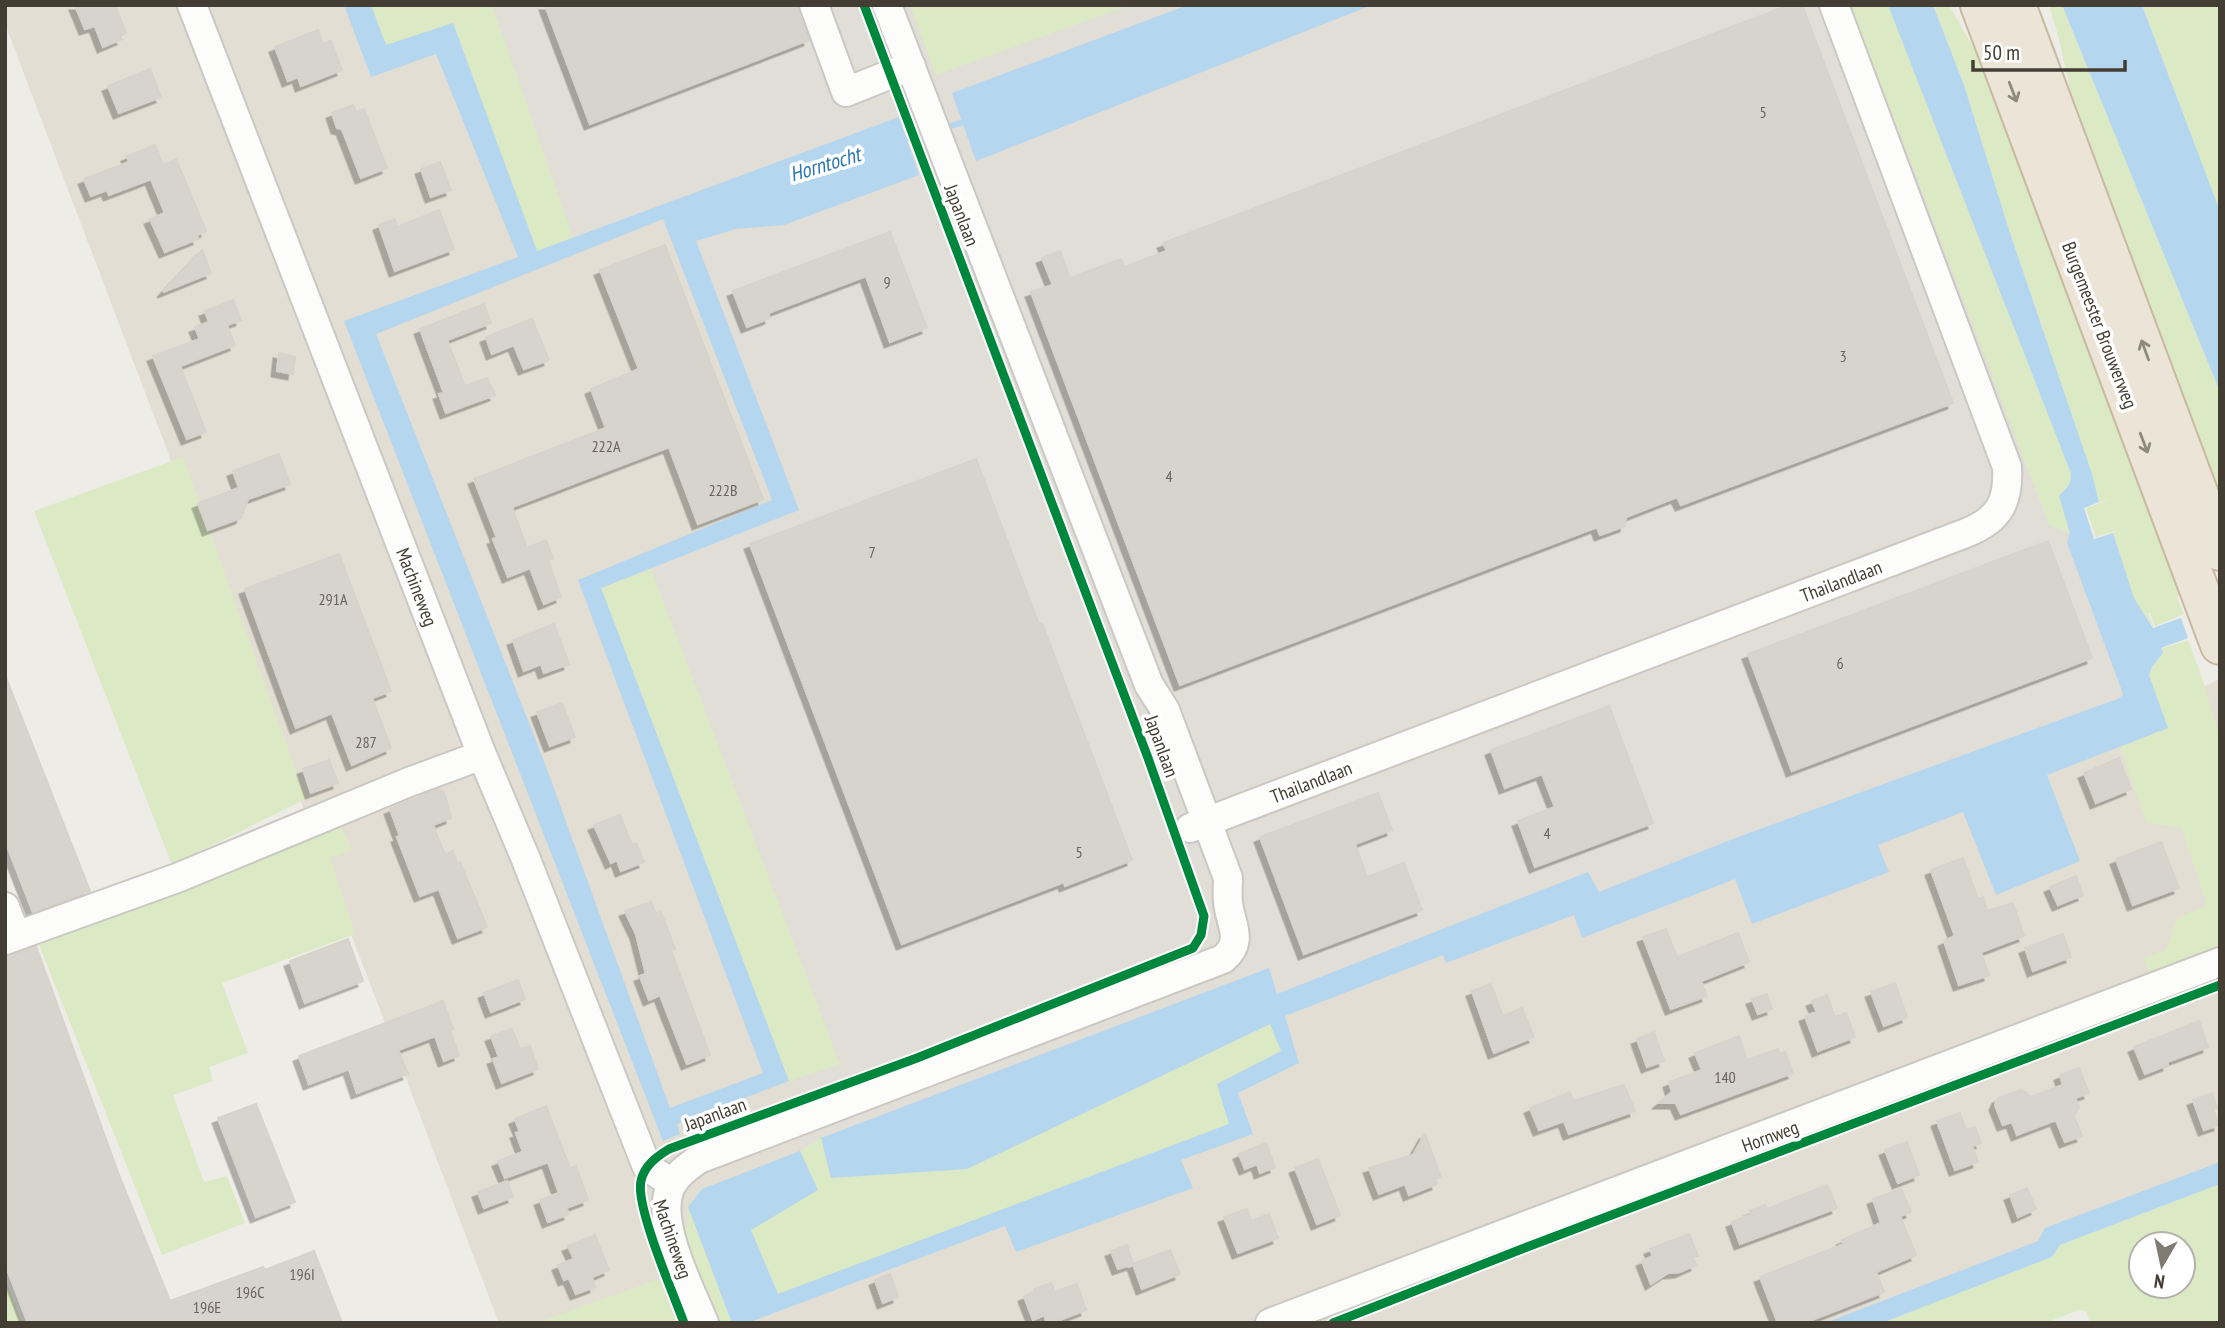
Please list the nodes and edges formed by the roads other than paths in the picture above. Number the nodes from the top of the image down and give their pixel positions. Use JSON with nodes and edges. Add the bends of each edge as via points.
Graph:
{"nodes":[{"id":1,"x":192,"y":5,"type":"edge"},
{"id":2,"x":814,"y":5,"type":"edge"},
{"id":3,"x":887,"y":5,"type":"edge"},
{"id":4,"x":1834,"y":5,"type":"edge"},
{"id":5,"x":1980,"y":5,"type":"edge"},
{"id":6,"x":2016,"y":5,"type":"edge"},
{"id":7,"x":911,"y":66,"type":"junction"},
{"id":8,"x":2220,"y":551,"type":"edge"},
{"id":9,"x":2220,"y":645,"type":"edge"},
{"id":10,"x":482,"y":755,"type":"junction"},
{"id":11,"x":1198,"y":825,"type":"junction"},
{"id":12,"x":5,"y":907,"type":"edge"},
{"id":13,"x":11,"y":938,"type":"edge"},
{"id":14,"x":2220,"y":962,"type":"edge"},
{"id":15,"x":672,"y":1183,"type":"junction"},
{"id":16,"x":704,"y":1323,"type":"edge"},
{"id":17,"x":1270,"y":1323,"type":"edge"}],
"edges":[{"from":1,"to":10,"type":"street","name":"Machineweg"},
{"from":2,"to":7,"type":"street","via":[[846,92]]},
{"from":3,"to":7,"type":"street","name":"Japanlaan"},
{"from":4,"to":11,"type":"street","name":"Thailandlaan","via":[[2007,467],[2001,508],[1983,526],[1966,534]]},
{"from":5,"to":9,"type":"highway","name":"Burgemeester Brouwerweg","one_way":true},
{"from":8,"to":6,"type":"highway","name":"Burgemeester Brouwerweg","one_way":true},
{"from":7,"to":11,"type":"street","name":"Japanlaan","via":[[1149,685],[1165,710]]},
{"from":10,"to":13,"type":"street","via":[[177,878]]},
{"from":10,"to":15,"type":"street","name":"Machineweg","via":[[647,1167]]},
{"from":11,"to":15,"type":"street","name":"Japanlaan","via":[[1228,878],[1235,934],[1234,946],[1223,959],[699,1159]]},
{"from":12,"to":13,"type":"street"},
{"from":14,"to":17,"type":"street","name":"Hornweg"},
{"from":15,"to":16,"type":"street","name":"Machineweg","via":[[667,1195],[667,1228]]}]}
